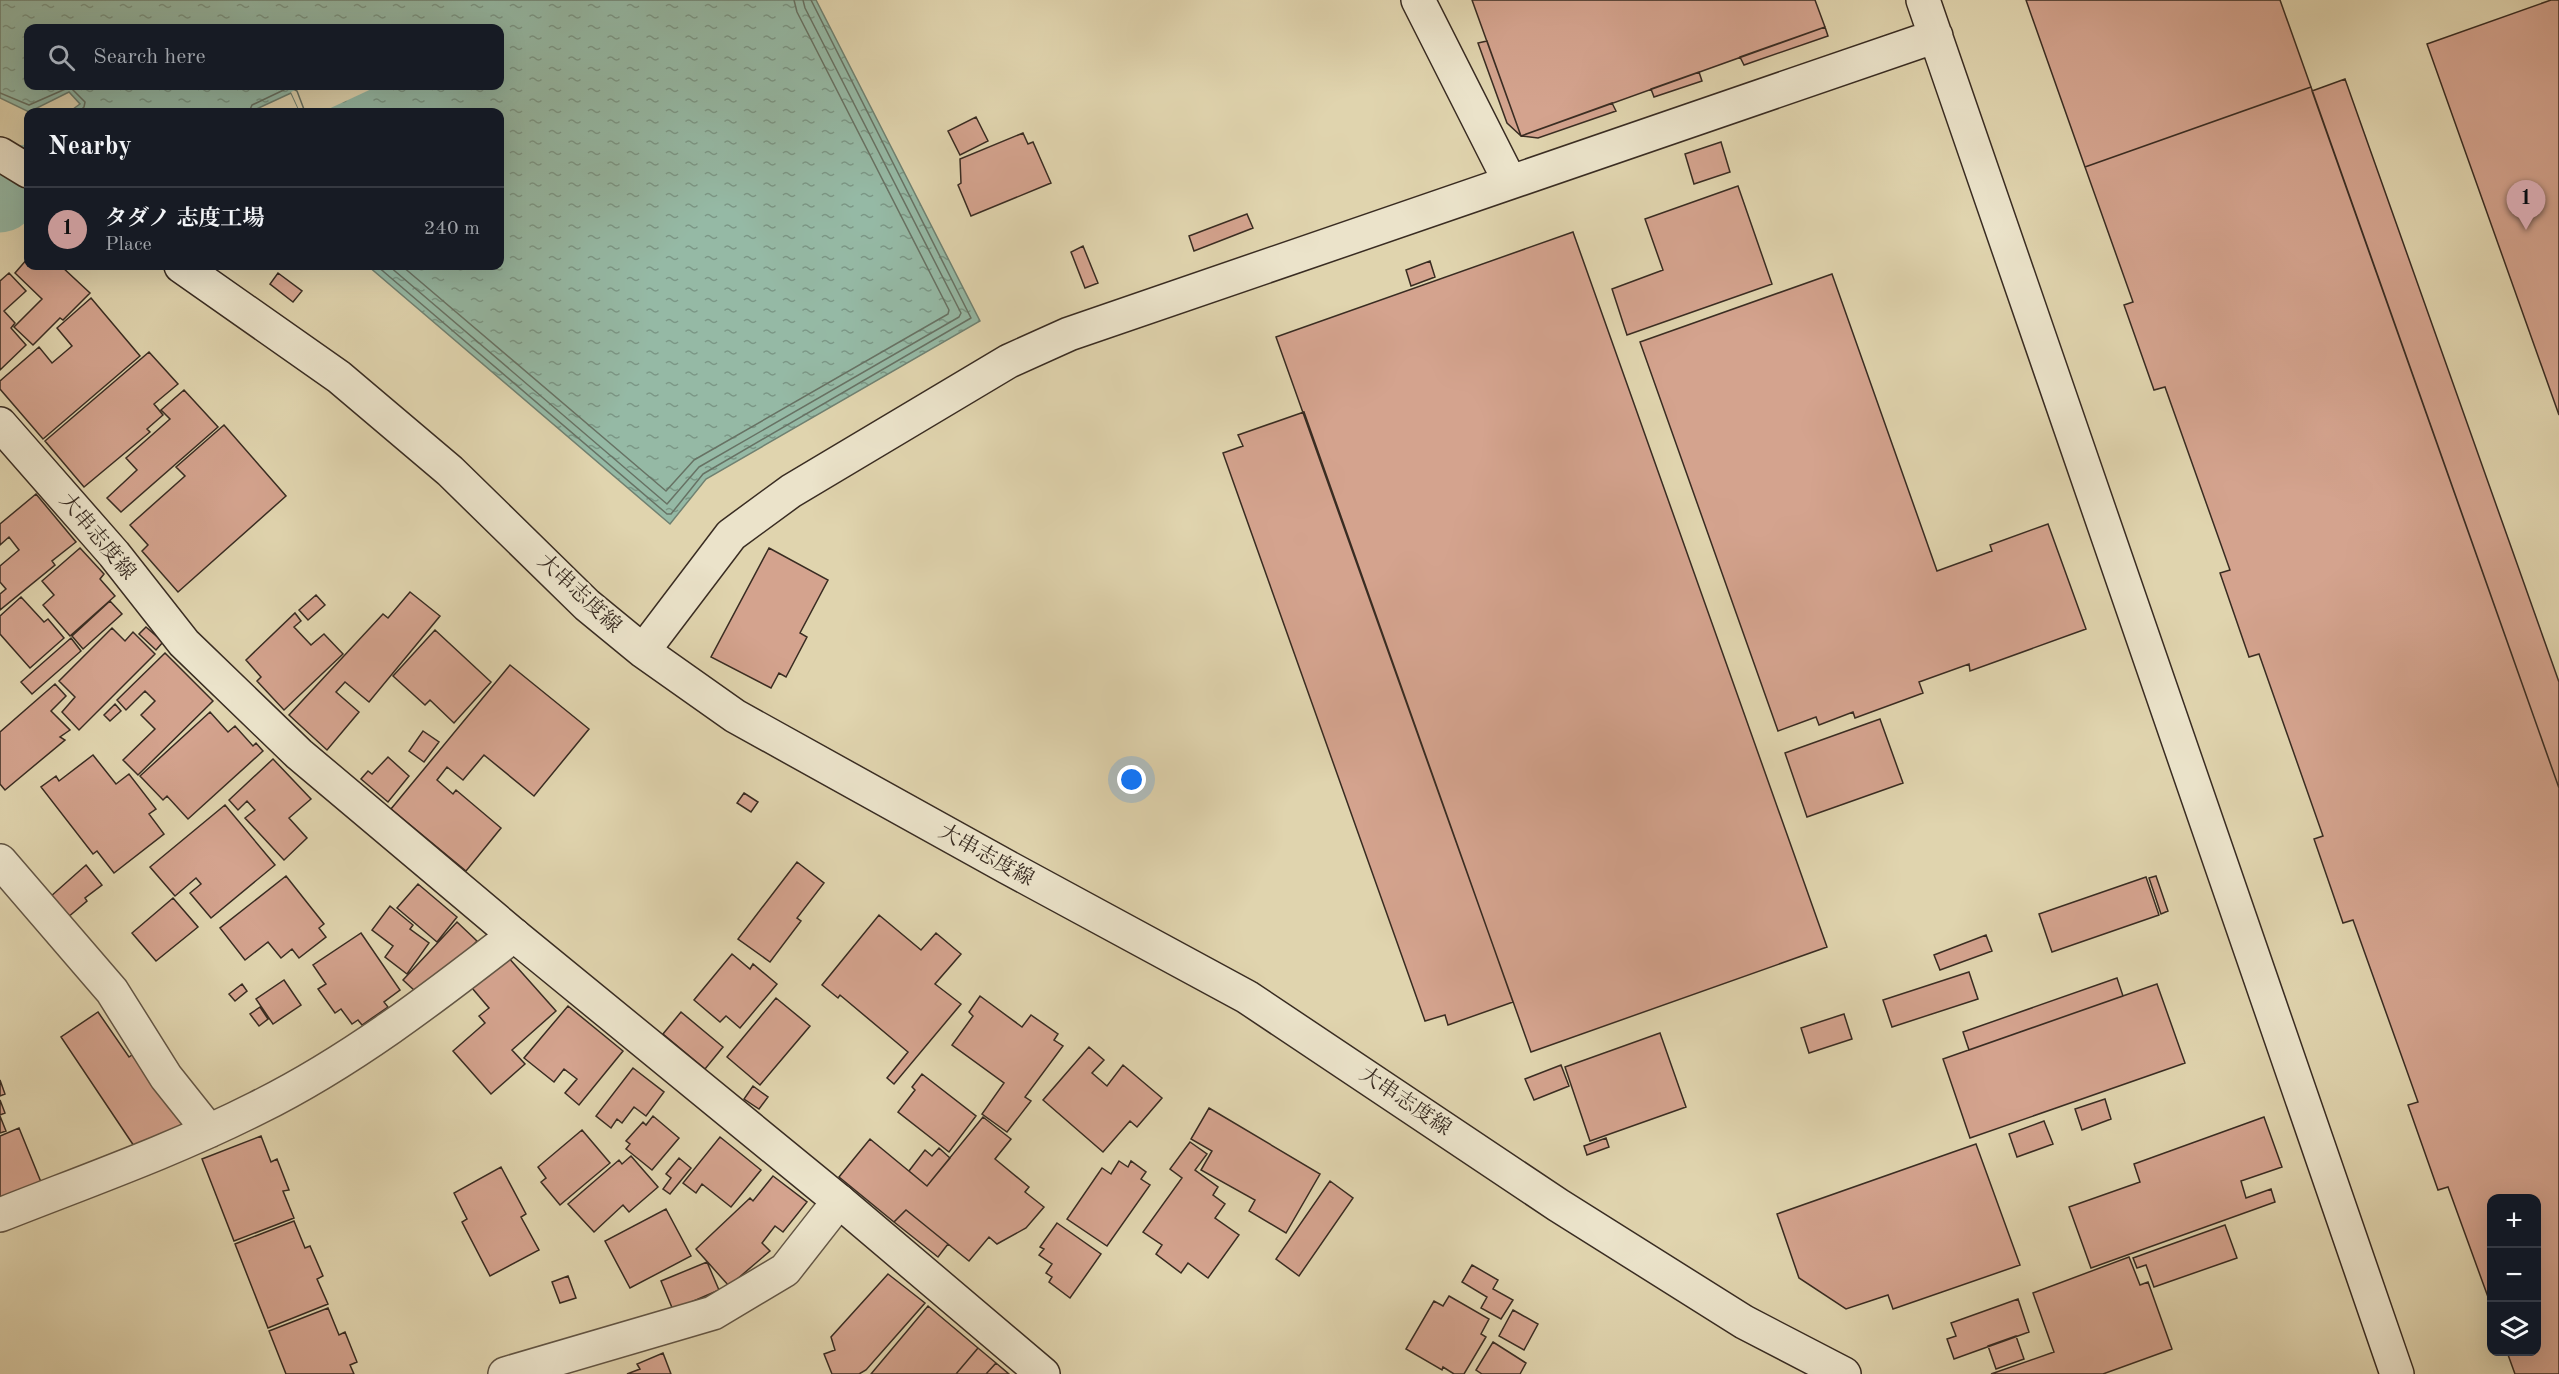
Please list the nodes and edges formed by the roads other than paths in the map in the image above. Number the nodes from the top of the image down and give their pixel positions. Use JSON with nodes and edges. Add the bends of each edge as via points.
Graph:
{"nodes":[{"id":1,"x":1418,"y":0,"type":"edge"},
{"id":2,"x":1923,"y":0,"type":"edge"},
{"id":3,"x":1936,"y":36,"type":"junction"},
{"id":4,"x":1510,"y":182,"type":"junction"},
{"id":5,"x":187,"y":270,"type":"edge"},
{"id":6,"x":0,"y":424,"type":"edge"},
{"id":7,"x":643,"y":651,"type":"junction"},
{"id":8,"x":0,"y":861,"type":"edge"},
{"id":9,"x":514,"y":934,"type":"junction"},
{"id":10,"x":209,"y":1131,"type":"junction"},
{"id":11,"x":840,"y":1202,"type":"junction"},
{"id":12,"x":0,"y":1215,"type":"edge"},
{"id":13,"x":505,"y":1374,"type":"edge"},
{"id":14,"x":1043,"y":1374,"type":"edge"},
{"id":15,"x":1844,"y":1374,"type":"edge"},
{"id":16,"x":2397,"y":1374,"type":"edge"}],
"edges":[{"from":1,"to":4,"type":"street"},
{"from":2,"to":3,"type":"street"},
{"from":3,"to":4,"type":"street"},
{"from":3,"to":16,"type":"street"},
{"from":4,"to":7,"type":"street","via":[[1069,334],[1009,361],[791,491],[731,536]]},
{"from":5,"to":7,"type":"street","name":"大串志度線","via":[[347,384],[450,471],[587,605]]},
{"from":6,"to":9,"type":"street","name":"大串志度線","via":[[114,554],[184,643],[299,754]]},
{"from":7,"to":15,"type":"street","name":"大串志度線","via":[[735,716],[1247,997],[1558,1205],[1724,1310]]},
{"from":8,"to":10,"type":"street","via":[[112,991],[166,1077]]},
{"from":9,"to":10,"type":"street","via":[[359,1050]]},
{"from":9,"to":11,"type":"street","name":"大串志度線"},
{"from":10,"to":12,"type":"street"},
{"from":11,"to":13,"type":"street","via":[[785,1270],[713,1313]]},
{"from":11,"to":14,"type":"street","name":"大串志度線"}]}
